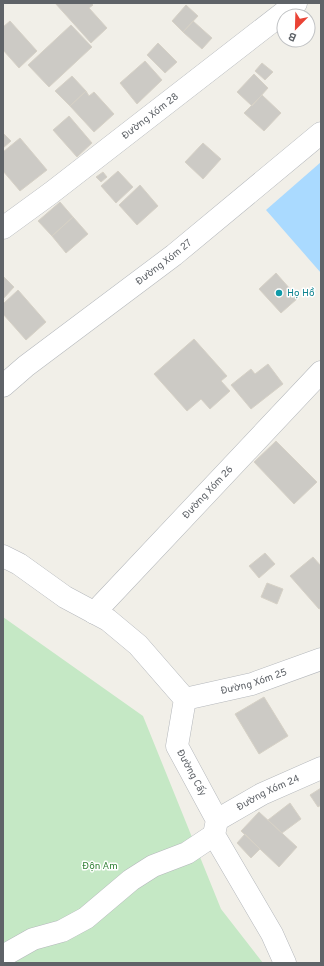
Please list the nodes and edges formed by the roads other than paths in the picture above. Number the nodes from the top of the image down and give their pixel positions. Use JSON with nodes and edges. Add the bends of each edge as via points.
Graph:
{"nodes":[{"id":1,"x":296,"y":3,"type":"edge"},
{"id":2,"x":321,"y":133,"type":"edge"},
{"id":3,"x":3,"y":228,"type":"edge"},
{"id":4,"x":321,"y":372,"type":"edge"},
{"id":5,"x":3,"y":386,"type":"edge"},
{"id":6,"x":3,"y":556,"type":"edge"},
{"id":7,"x":94,"y":613,"type":"junction"},
{"id":8,"x":321,"y":659,"type":"edge"},
{"id":9,"x":185,"y":699,"type":"junction"},
{"id":10,"x":321,"y":768,"type":"edge"},
{"id":11,"x":215,"y":827,"type":"junction"},
{"id":12,"x":3,"y":956,"type":"edge"},
{"id":13,"x":285,"y":963,"type":"edge"}],
"edges":[{"from":1,"to":3,"type":"street","name":"Đường Xóm 28"},
{"from":2,"to":5,"type":"street","name":"Đường Xóm 27","via":[[174,255],[32,361]]},
{"from":4,"to":7,"type":"street","name":"Đường Xóm 26"},
{"from":6,"to":7,"type":"street"},
{"from":7,"to":9,"type":"street","via":[[108,620],[138,645]]},
{"from":8,"to":9,"type":"street","name":"Đường Xóm 25","via":[[252,684]]},
{"from":9,"to":11,"type":"street","name":"Đường Cấy","via":[[177,746]]},
{"from":10,"to":11,"type":"street","name":"Đường Xóm 24","via":[[262,794]]},
{"from":11,"to":12,"type":"street","name":"Đường Xóm 24","via":[[187,853],[152,866],[131,880],[86,918],[62,931],[33,939]]},
{"from":11,"to":13,"type":"street","name":"Đường Cấy"}]}
